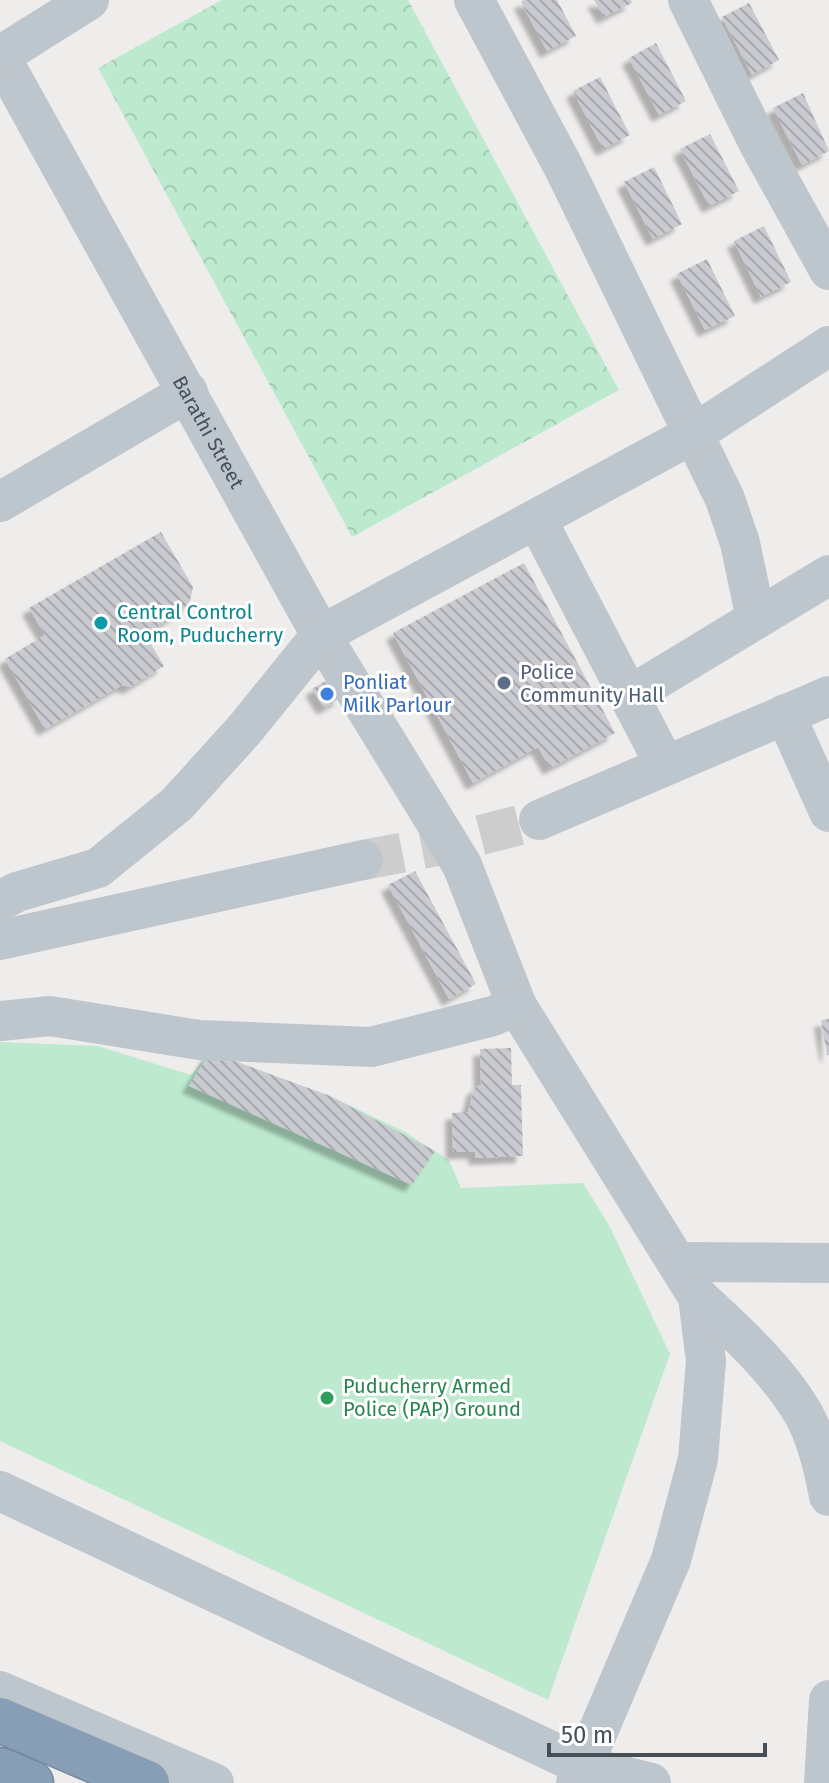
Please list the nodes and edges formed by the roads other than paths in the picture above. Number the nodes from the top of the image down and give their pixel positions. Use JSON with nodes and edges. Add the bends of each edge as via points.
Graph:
{"nodes":[{"id":1,"x":89,"y":0,"type":"edge"},
{"id":2,"x":474,"y":0,"type":"edge"},
{"id":3,"x":688,"y":0,"type":"edge"},
{"id":4,"x":0,"y":56,"type":"edge"},
{"id":5,"x":829,"y":270,"type":"edge"},
{"id":6,"x":829,"y":346,"type":"edge"},
{"id":7,"x":188,"y":392,"type":"junction"},
{"id":8,"x":695,"y":433,"type":"junction"},
{"id":9,"x":0,"y":502,"type":"edge"},
{"id":10,"x":537,"y":520,"type":"junction"},
{"id":11,"x":829,"y":575,"type":"edge"},
{"id":12,"x":756,"y":619,"type":"junction"},
{"id":13,"x":321,"y":635,"type":"junction"},
{"id":14,"x":629,"y":696,"type":"junction"},
{"id":15,"x":829,"y":696,"type":"edge"},
{"id":16,"x":785,"y":714,"type":"junction"},
{"id":17,"x":664,"y":763,"type":"junction"},
{"id":18,"x":829,"y":812,"type":"edge"},
{"id":19,"x":539,"y":820,"type":"tunnel mouth"},
{"id":20,"x":363,"y":860,"type":"tunnel mouth"},
{"id":21,"x":0,"y":901,"type":"edge"},
{"id":22,"x":0,"y":940,"type":"edge"},
{"id":23,"x":517,"y":1006,"type":"junction"},
{"id":24,"x":0,"y":1021,"type":"edge"},
{"id":25,"x":679,"y":1262,"type":"junction"},
{"id":26,"x":829,"y":1263,"type":"edge"},
{"id":27,"x":698,"y":1297,"type":"junction"},
{"id":28,"x":827,"y":1473,"type":"edge"},
{"id":29,"x":0,"y":1491,"type":"edge"},
{"id":30,"x":0,"y":1691,"type":"edge"},
{"id":31,"x":829,"y":1700,"type":"edge"},
{"id":32,"x":0,"y":1720,"type":"edge"},
{"id":33,"x":580,"y":1775,"type":"edge"},
{"id":34,"x":147,"y":1783,"type":"edge"},
{"id":35,"x":214,"y":1783,"type":"edge"},
{"id":36,"x":651,"y":1783,"type":"edge"},
{"id":37,"x":824,"y":1783,"type":"edge"}],
"edges":[{"from":1,"to":4,"type":"street"},
{"from":2,"to":8,"type":"street"},
{"from":3,"to":5,"type":"street"},
{"from":4,"to":7,"type":"street","name":"Barathi Street"},
{"from":6,"to":8,"type":"street"},
{"from":7,"to":9,"type":"street"},
{"from":7,"to":13,"type":"street","name":"Barathi Street"},
{"from":8,"to":10,"type":"street"},
{"from":8,"to":12,"type":"street","via":[[740,543]]},
{"from":10,"to":13,"type":"street"},
{"from":10,"to":14,"type":"street"},
{"from":11,"to":12,"type":"street"},
{"from":12,"to":14,"type":"street"},
{"from":13,"to":21,"type":"street","via":[[177,804],[98,868]]},
{"from":13,"to":23,"type":"street","name":"Barathi Street","via":[[462,865]]},
{"from":14,"to":17,"type":"street"},
{"from":15,"to":16,"type":"street"},
{"from":16,"to":17,"type":"street"},
{"from":16,"to":18,"type":"street"},
{"from":17,"to":19,"type":"street"},
{"from":20,"to":22,"type":"street"},
{"from":23,"to":24,"type":"street","via":[[371,1047],[199,1040],[50,1016]]},
{"from":23,"to":25,"type":"street","name":"Barathi Street"},
{"from":25,"to":26,"type":"street"},
{"from":25,"to":27,"type":"street","name":"Barathi Street"},
{"from":27,"to":28,"type":"street","via":[[742,1338],[803,1413]]},
{"from":27,"to":33,"type":"street","via":[[706,1361],[698,1459],[671,1560]]},
{"from":29,"to":33,"type":"street"},
{"from":30,"to":35,"type":"street"},
{"from":31,"to":37,"type":"street"},
{"from":32,"to":34,"type":"highway"},
{"from":33,"to":36,"type":"street"}]}
